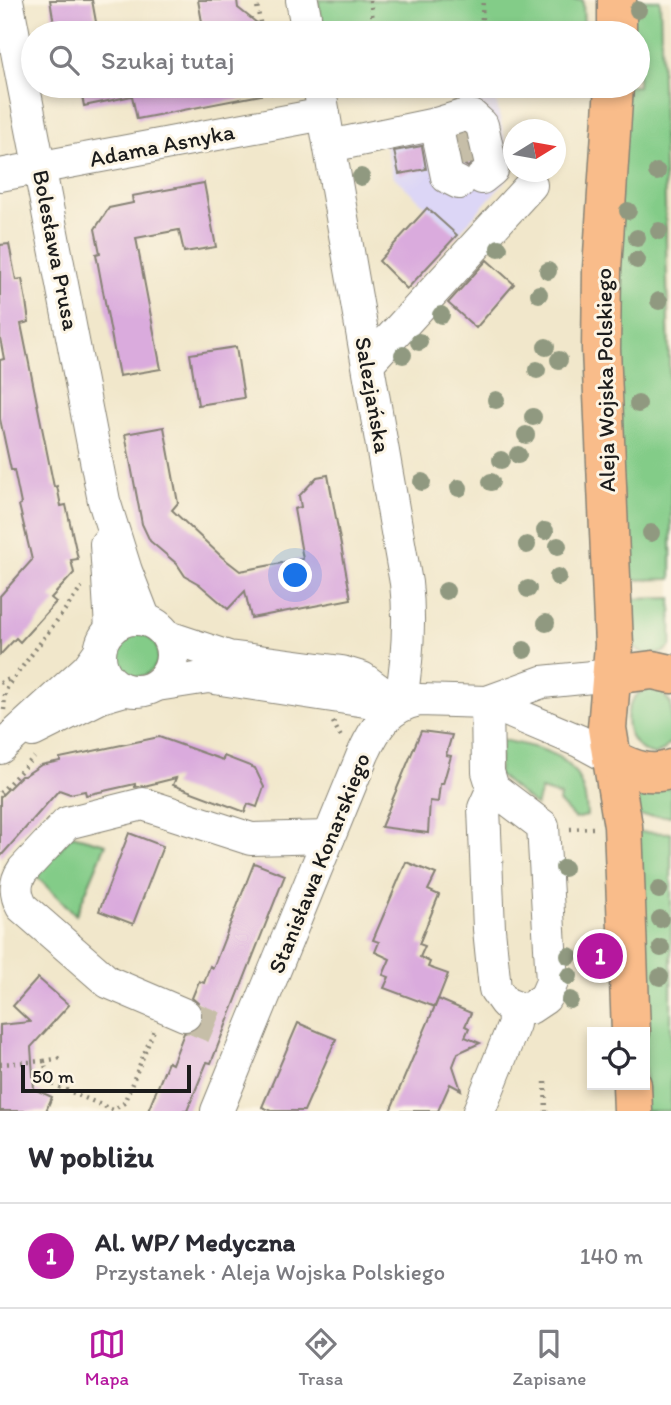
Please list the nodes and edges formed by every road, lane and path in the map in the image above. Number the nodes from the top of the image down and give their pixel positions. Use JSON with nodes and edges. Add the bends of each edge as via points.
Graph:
{"nodes":[{"id":1,"x":7,"y":0,"type":"edge"},
{"id":2,"x":256,"y":0,"type":"edge"},
{"id":3,"x":302,"y":0,"type":"edge"},
{"id":4,"x":370,"y":0,"type":"edge"},
{"id":5,"x":483,"y":0,"type":"edge"},
{"id":6,"x":617,"y":0,"type":"edge"},
{"id":7,"x":260,"y":21,"type":"edge"},
{"id":8,"x":306,"y":21,"type":"edge"},
{"id":9,"x":373,"y":21,"type":"edge"},
{"id":10,"x":482,"y":21,"type":"edge"},
{"id":11,"x":617,"y":21,"type":"edge"},
{"id":12,"x":21,"y":71,"type":"edge"},
{"id":13,"x":26,"y":98,"type":"edge"},
{"id":14,"x":613,"y":98,"type":"edge"},
{"id":15,"x":321,"y":100,"type":"edge"},
{"id":16,"x":330,"y":146,"type":"junction"},
{"id":17,"x":463,"y":150,"type":"tunnel mouth"},
{"id":18,"x":40,"y":167,"type":"junction"},
{"id":19,"x":0,"y":175,"type":"edge"},
{"id":20,"x":531,"y":185,"type":"dead end"},
{"id":21,"x":368,"y":363,"type":"junction"},
{"id":22,"x":104,"y":501,"type":"junction"},
{"id":23,"x":108,"y":574,"type":"junction"},
{"id":24,"x":157,"y":629,"type":"junction"},
{"id":25,"x":106,"y":640,"type":"junction"},
{"id":26,"x":671,"y":674,"type":"edge"},
{"id":27,"x":612,"y":675,"type":"junction"},
{"id":28,"x":14,"y":677,"type":"junction"},
{"id":29,"x":0,"y":683,"type":"edge"},
{"id":30,"x":157,"y":685,"type":"junction"},
{"id":31,"x":125,"y":690,"type":"junction"},
{"id":32,"x":487,"y":702,"type":"junction"},
{"id":33,"x":400,"y":706,"type":"junction"},
{"id":34,"x":330,"y":716,"type":"dead end"},
{"id":35,"x":12,"y":741,"type":"edge"},
{"id":36,"x":363,"y":754,"type":"junction"},
{"id":37,"x":614,"y":760,"type":"junction"},
{"id":38,"x":671,"y":769,"type":"edge"},
{"id":39,"x":493,"y":788,"type":"junction"},
{"id":40,"x":0,"y":793,"type":"edge"},
{"id":41,"x":329,"y":837,"type":"junction"},
{"id":42,"x":513,"y":1007,"type":"junction"},
{"id":43,"x":175,"y":1011,"type":"joint"},
{"id":44,"x":631,"y":1027,"type":"edge"},
{"id":45,"x":60,"y":1058,"type":"dead end"},
{"id":46,"x":44,"y":1061,"type":"junction"},
{"id":47,"x":0,"y":1064,"type":"edge"},
{"id":48,"x":545,"y":1083,"type":"dead end"},
{"id":49,"x":632,"y":1090,"type":"edge"},
{"id":50,"x":217,"y":1111,"type":"edge"},
{"id":51,"x":479,"y":1111,"type":"edge"},
{"id":52,"x":546,"y":1111,"type":"edge"},
{"id":53,"x":633,"y":1111,"type":"edge"}],
"edges":[{"from":1,"to":12,"type":"street","name":"Bolesława Prusa"},
{"from":2,"to":7,"type":"path"},
{"from":3,"to":8,"type":"street"},
{"from":4,"to":9,"type":"path"},
{"from":5,"to":10,"type":"path"},
{"from":6,"to":11,"type":"main road"},
{"from":13,"to":18,"type":"street","name":"Bolesława Prusa"},
{"from":14,"to":27,"type":"main road","name":"Aleja Wojska Polskiego","via":[[601,349]]},
{"from":15,"to":16,"type":"street","name":"Salezjańska"},
{"from":15,"to":18,"type":"street","name":"Adama Asnyka"},
{"from":16,"to":17,"type":"street"},
{"from":16,"to":21,"type":"street","name":"Salezjańska"},
{"from":18,"to":19,"type":"street","name":"Adama Asnyka"},
{"from":18,"to":22,"type":"street","name":"Bolesława Prusa"},
{"from":20,"to":21,"type":"street"},
{"from":21,"to":33,"type":"street","name":"Salezjańska","via":[[408,594],[407,667]]},
{"from":22,"to":23,"type":"street","name":"Bolesława Prusa"},
{"from":22,"to":24,"type":"street","name":"Bolesława Prusa","via":[[126,571]]},
{"from":23,"to":25,"type":"street","name":"Bolesława Prusa"},
{"from":23,"to":28,"type":"path","via":[[91,575]]},
{"from":24,"to":25,"type":"street","via":[[127,620]]},
{"from":24,"to":30,"type":"street","via":[[172,652],[171,667]]},
{"from":24,"to":33,"type":"street","via":[[228,657],[362,678]]},
{"from":25,"to":31,"type":"street","via":[[100,661],[108,679]]},
{"from":25,"to":35,"type":"street","via":[[88,668],[34,715]]},
{"from":26,"to":27,"type":"main road","via":[[653,670]]},
{"from":27,"to":32,"type":"street","via":[[542,682]]},
{"from":27,"to":37,"type":"main road","name":"Aleja Wojska Polskiego","via":[[607,728]]},
{"from":28,"to":29,"type":"path"},
{"from":28,"to":35,"type":"path","via":[[5,693]]},
{"from":30,"to":31,"type":"street","via":[[142,691]]},
{"from":30,"to":33,"type":"street","via":[[208,677]]},
{"from":31,"to":35,"type":"street"},
{"from":32,"to":33,"type":"street","via":[[419,700]]},
{"from":32,"to":37,"type":"street"},
{"from":32,"to":39,"type":"street","via":[[488,772]]},
{"from":33,"to":36,"type":"street","name":"Stanisława Konarskiego","via":[[380,721]]},
{"from":34,"to":36,"type":"path","via":[[342,739]]},
{"from":35,"to":40,"type":"path"},
{"from":36,"to":41,"type":"street","name":"Stanisława Konarskiego"},
{"from":37,"to":38,"type":"main road","via":[[642,771]]},
{"from":37,"to":44,"type":"main road","via":[[623,826]]},
{"from":39,"to":42,"type":"street","via":[[484,808],[493,981],[499,997]]},
{"from":39,"to":42,"type":"street","via":[[543,826],[552,982],[538,1004]]},
{"from":41,"to":43,"type":"street","via":[[251,839],[143,804],[67,823],[18,878],[22,907],[108,982]]},
{"from":41,"to":50,"type":"street","name":"Stanisława Konarskiego","via":[[237,1036]]},
{"from":42,"to":51,"type":"street","via":[[514,1024]]},
{"from":43,"to":46,"type":"path","via":[[124,1103],[113,1110],[50,1083]]},
{"from":45,"to":46,"type":"path"},
{"from":46,"to":47,"type":"path"},
{"from":48,"to":52,"type":"path"},
{"from":49,"to":53,"type":"main road"}]}
